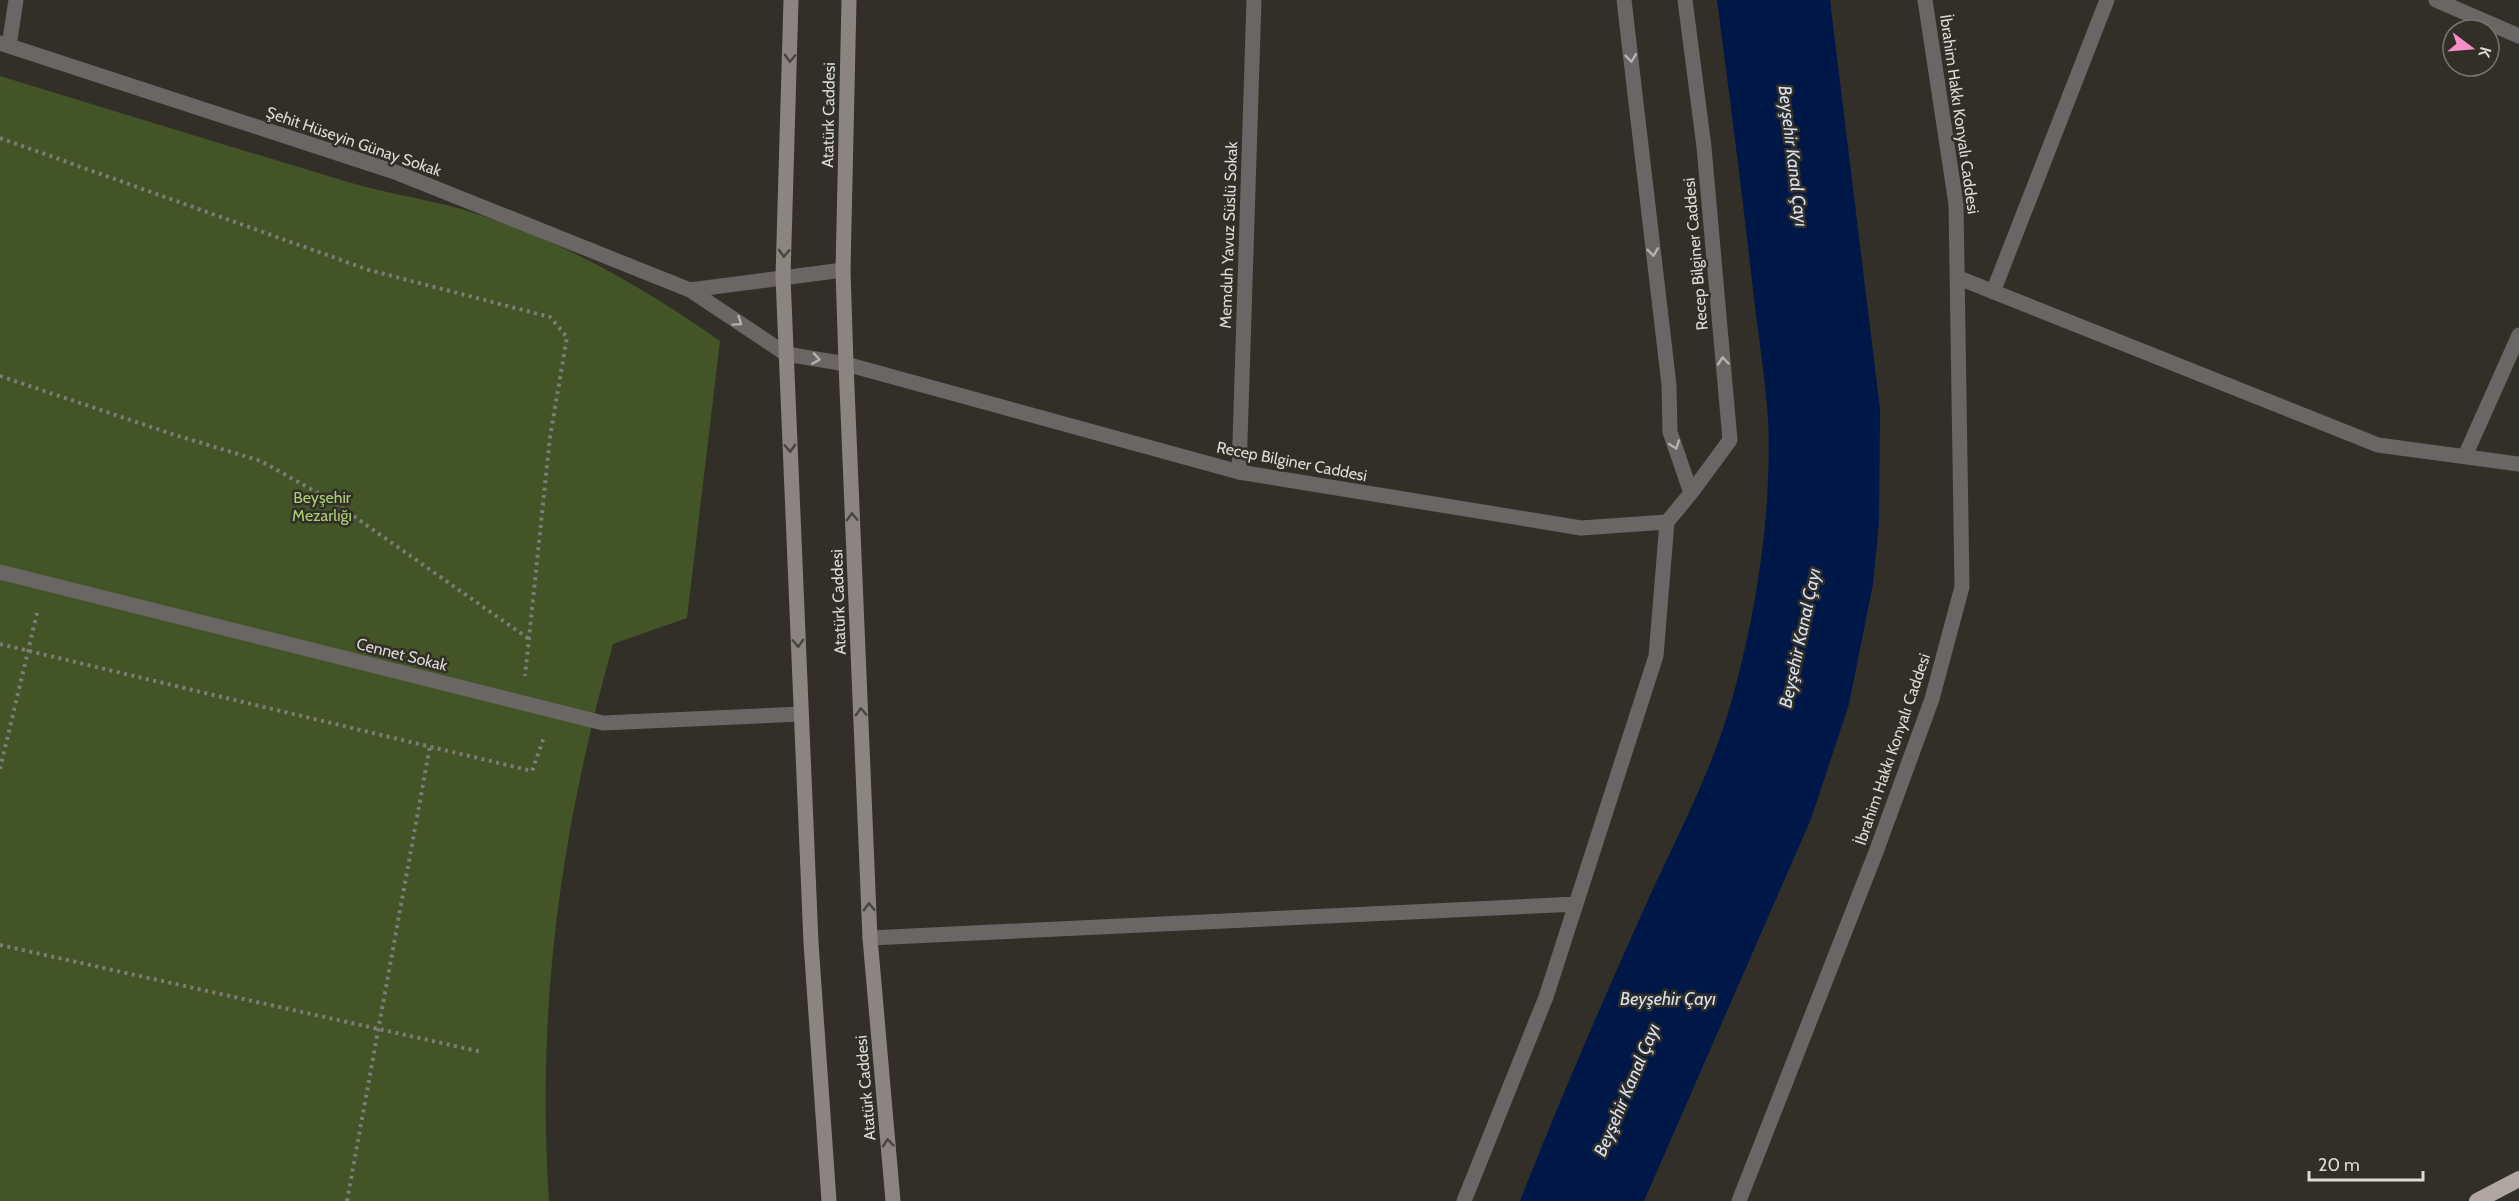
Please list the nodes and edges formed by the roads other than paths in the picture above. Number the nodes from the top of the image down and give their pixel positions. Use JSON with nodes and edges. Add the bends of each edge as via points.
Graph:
{"nodes":[{"id":1,"x":16,"y":0,"type":"edge"},
{"id":2,"x":791,"y":0,"type":"edge"},
{"id":3,"x":849,"y":0,"type":"edge"},
{"id":4,"x":1254,"y":0,"type":"edge"},
{"id":5,"x":1624,"y":0,"type":"edge"},
{"id":6,"x":1685,"y":0,"type":"edge"},
{"id":7,"x":1925,"y":0,"type":"edge"},
{"id":8,"x":2107,"y":0,"type":"edge"},
{"id":9,"x":2436,"y":0,"type":"edge"},
{"id":10,"x":2519,"y":36,"type":"edge"},
{"id":11,"x":5,"y":44,"type":"edge"},
{"id":12,"x":843,"y":270,"type":"junction"},
{"id":13,"x":783,"y":277,"type":"junction"},
{"id":14,"x":1959,"y":279,"type":"junction"},
{"id":15,"x":690,"y":290,"type":"junction"},
{"id":16,"x":1993,"y":292,"type":"junction"},
{"id":17,"x":2519,"y":335,"type":"edge"},
{"id":18,"x":786,"y":354,"type":"junction"},
{"id":19,"x":846,"y":364,"type":"junction"},
{"id":20,"x":2465,"y":456,"type":"junction"},
{"id":21,"x":2519,"y":464,"type":"edge"},
{"id":22,"x":1239,"y":472,"type":"junction"},
{"id":23,"x":1691,"y":493,"type":"junction"},
{"id":24,"x":1667,"y":522,"type":"junction"},
{"id":25,"x":0,"y":572,"type":"edge"},
{"id":26,"x":801,"y":714,"type":"junction"},
{"id":27,"x":1576,"y":904,"type":"junction"},
{"id":28,"x":870,"y":938,"type":"junction"},
{"id":29,"x":2519,"y":1179,"type":"edge"},
{"id":30,"x":829,"y":1201,"type":"edge"},
{"id":31,"x":893,"y":1201,"type":"edge"},
{"id":32,"x":1464,"y":1201,"type":"edge"},
{"id":33,"x":1739,"y":1201,"type":"edge"},
{"id":34,"x":2477,"y":1201,"type":"edge"}],
"edges":[{"from":1,"to":11,"type":"street"},
{"from":2,"to":13,"type":"main road","one_way":true},
{"from":3,"to":12,"type":"main road","name":"Atatürk Caddesi"},
{"from":4,"to":22,"type":"street","name":"Memduh Yavuz Süslü Sokak"},
{"from":5,"to":23,"type":"street","one_way":true,"via":[[1669,385],[1670,432]]},
{"from":23,"to":6,"type":"street","name":"Recep Bilginer Caddesi","one_way":true,"via":[[1730,440],[1704,147]]},
{"from":7,"to":14,"type":"street","name":"İbrahim Hakkı Konyalı Caddesi","via":[[1956,204]]},
{"from":8,"to":16,"type":"street"},
{"from":9,"to":10,"type":"street"},
{"from":11,"to":15,"type":"street","name":"Şehit Hüseyin Günay Sokak","via":[[395,172]]},
{"from":12,"to":13,"type":"street"},
{"from":12,"to":19,"type":"main road","name":"Atatürk Caddesi"},
{"from":13,"to":15,"type":"street"},
{"from":13,"to":18,"type":"main road"},
{"from":14,"to":16,"type":"street"},
{"from":14,"to":33,"type":"street","name":"İbrahim Hakkı Konyalı Caddesi","via":[[1962,587],[1932,699]]},
{"from":15,"to":18,"type":"street","name":"Şehit Hüseyin Günay Sokak","one_way":true},
{"from":16,"to":20,"type":"street","via":[[2378,445]]},
{"from":17,"to":20,"type":"street"},
{"from":18,"to":19,"type":"street","name":"Recep Bilginer Caddesi","one_way":true},
{"from":18,"to":26,"type":"main road","one_way":true},
{"from":19,"to":22,"type":"street","name":"Recep Bilginer Caddesi"},
{"from":28,"to":19,"type":"main road","name":"Atatürk Caddesi","one_way":true},
{"from":20,"to":21,"type":"street"},
{"from":22,"to":24,"type":"street","name":"Recep Bilginer Caddesi","via":[[1581,528]]},
{"from":23,"to":24,"type":"street","name":"Recep Bilginer Caddesi"},
{"from":24,"to":27,"type":"street","via":[[1656,656]]},
{"from":25,"to":26,"type":"street","name":"Cennet Sokak","via":[[603,723]]},
{"from":26,"to":30,"type":"main road","via":[[811,943]]},
{"from":27,"to":28,"type":"street"},
{"from":27,"to":32,"type":"street","via":[[1546,997]]},
{"from":31,"to":28,"type":"main road","name":"Atatürk Caddesi","one_way":true},
{"from":29,"to":34,"type":"highway"}]}
